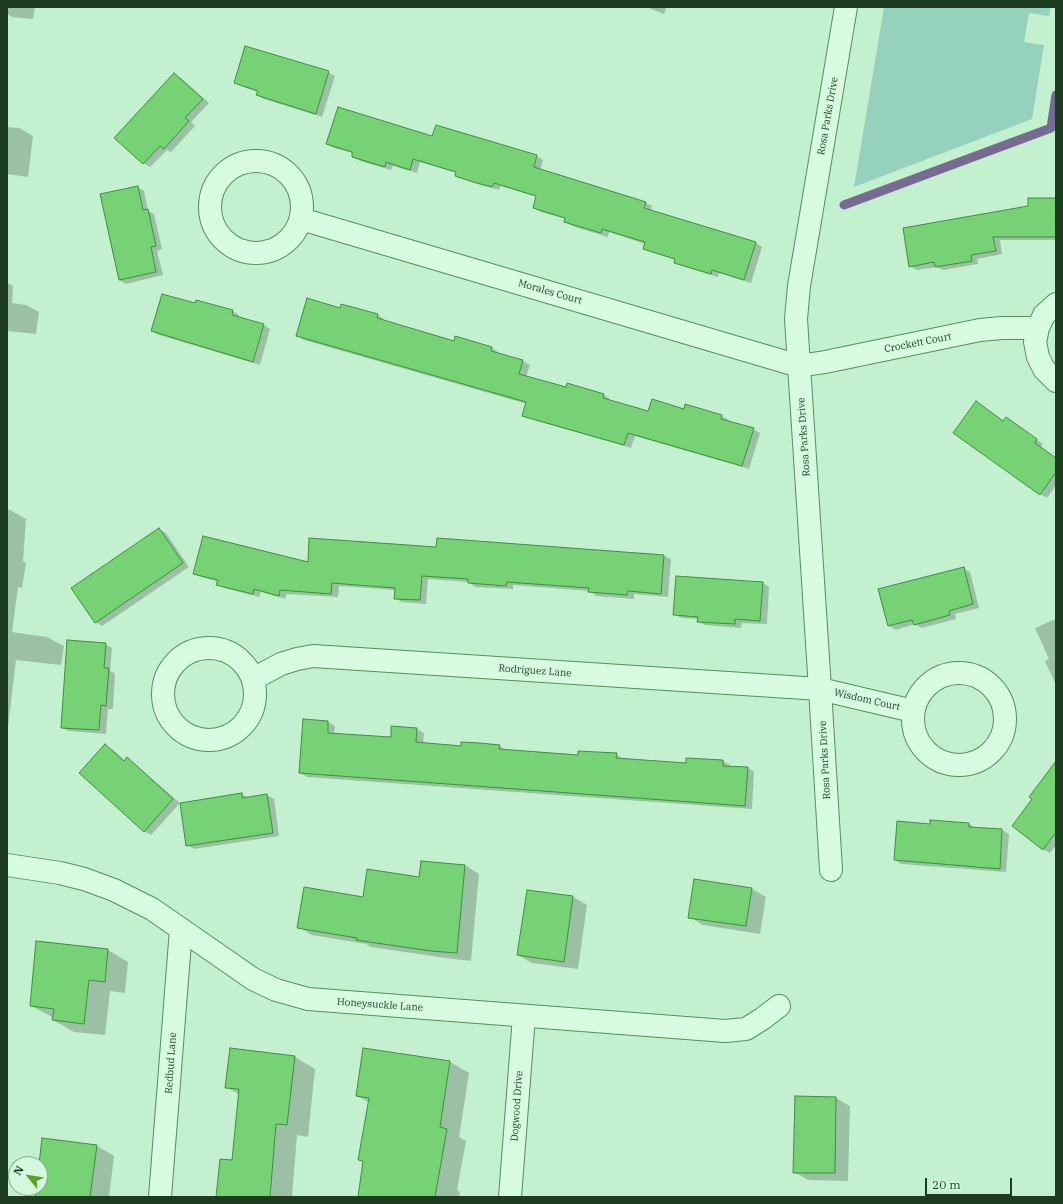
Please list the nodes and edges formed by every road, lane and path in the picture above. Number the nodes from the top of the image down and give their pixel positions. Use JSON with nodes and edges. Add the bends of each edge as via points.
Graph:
{"nodes":[{"id":1,"x":846,"y":7,"type":"edge"},
{"id":2,"x":301,"y":219,"type":"junction"},
{"id":3,"x":1056,"y":304,"type":"edge"},
{"id":4,"x":1038,"y":328,"type":"junction"},
{"id":5,"x":800,"y":366,"type":"junction"},
{"id":6,"x":1056,"y":381,"type":"edge"},
{"id":7,"x":253,"y":679,"type":"junction"},
{"id":8,"x":820,"y":689,"type":"junction"},
{"id":9,"x":913,"y":712,"type":"junction"},
{"id":10,"x":7,"y":865,"type":"edge"},
{"id":11,"x":831,"y":870,"type":"dead end"},
{"id":12,"x":181,"y":929,"type":"junction"},
{"id":13,"x":779,"y":1006,"type":"dead end"},
{"id":14,"x":524,"y":1016,"type":"junction"},
{"id":15,"x":160,"y":1197,"type":"edge"},
{"id":16,"x":510,"y":1197,"type":"edge"}],
"edges":[{"from":1,"to":5,"type":"street","name":"Rosa Parks Drive","via":[[798,292],[796,319]]},
{"from":2,"to":2,"type":"street","via":[[300,193],[294,180],[284,170],[271,163],[242,163],[229,170],[219,180],[212,193],[212,222],[219,235],[229,245],[242,252],[271,252],[284,245],[294,234]]},
{"from":2,"to":5,"type":"street","name":"Morales Court"},
{"from":3,"to":4,"type":"street","via":[[1044,315]]},
{"from":4,"to":5,"type":"street","name":"Crockett Court","via":[[980,330]]},
{"from":4,"to":6,"type":"street","via":[[1035,342],[1038,357],[1044,369]]},
{"from":5,"to":8,"type":"street","name":"Rosa Parks Drive"},
{"from":7,"to":7,"type":"street","via":[[247,666],[230,652],[209,647],[195,649],[182,656],[172,666],[165,680],[165,708],[172,721],[188,735],[209,740],[223,737],[236,731],[246,721],[253,708]]},
{"from":7,"to":8,"type":"street","name":"Rodriguez Lane","via":[[281,664],[313,656]]},
{"from":8,"to":9,"type":"street","name":"Wisdom Court"},
{"from":8,"to":11,"type":"street","name":"Rosa Parks Drive"},
{"from":9,"to":9,"type":"street","name":"Wisdom Court","via":[[915,733],[921,746],[931,756],[944,763],[973,763],[986,756],[996,746],[1003,733],[1003,704],[996,691],[986,681],[973,674],[945,674],[932,681],[921,691]]},
{"from":10,"to":12,"type":"street","name":"Honeysuckle Lane","via":[[60,873],[99,884],[152,909]]},
{"from":12,"to":14,"type":"street","name":"Honeysuckle Lane","via":[[253,978],[292,995],[308,999]]},
{"from":12,"to":15,"type":"street","name":"Redbud Lane"},
{"from":13,"to":14,"type":"street","name":"Honeysuckle Lane","via":[[746,1029],[725,1031]]},
{"from":14,"to":16,"type":"street","name":"Dogwood Drive"}]}
